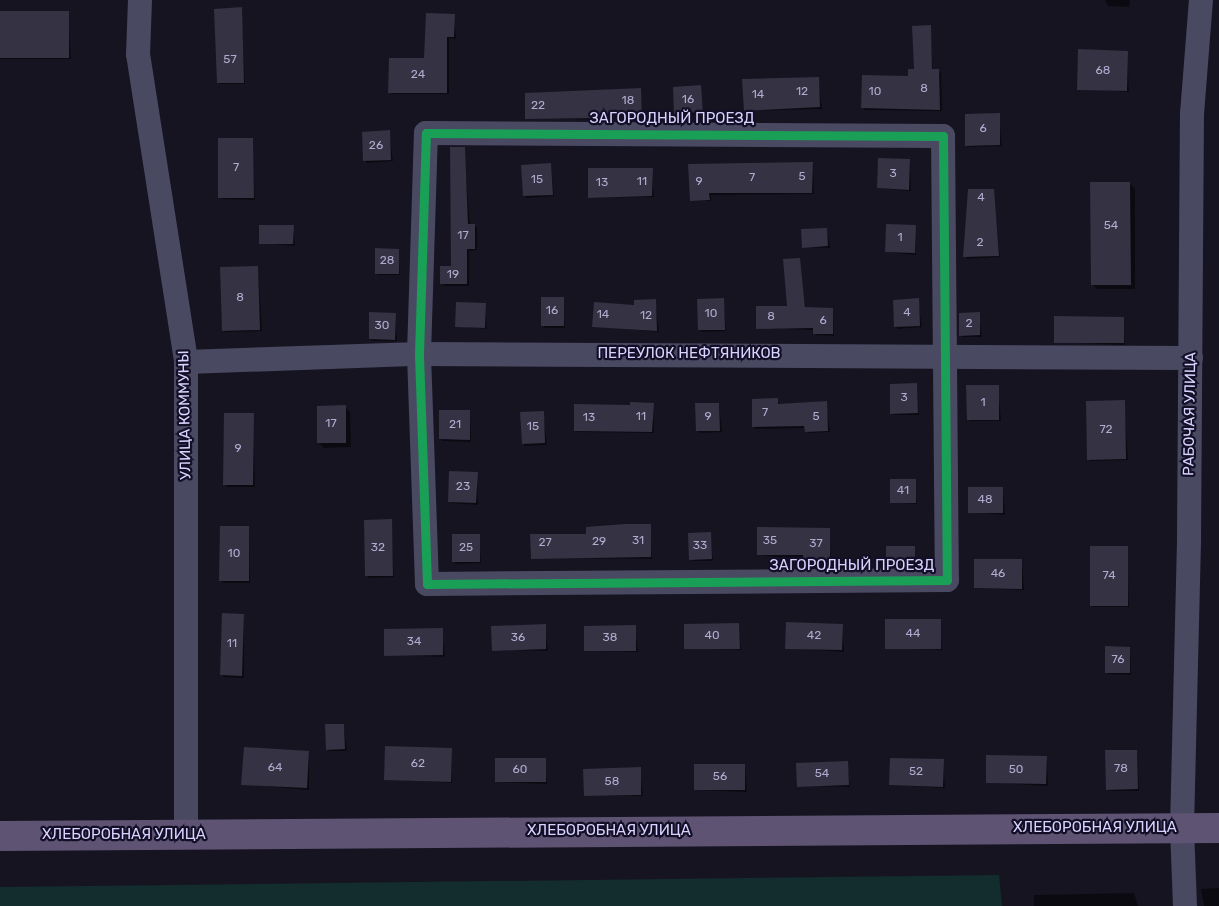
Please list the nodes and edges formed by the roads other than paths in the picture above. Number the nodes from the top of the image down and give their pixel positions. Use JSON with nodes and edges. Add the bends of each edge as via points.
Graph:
{"nodes":[{"id":1,"x":140,"y":0,"type":"edge"},
{"id":2,"x":1201,"y":0,"type":"edge"},
{"id":3,"x":419,"y":354,"type":"junction"},
{"id":4,"x":943,"y":354,"type":"junction"},
{"id":5,"x":1191,"y":358,"type":"junction"},
{"id":6,"x":186,"y":362,"type":"junction"},
{"id":7,"x":1182,"y":828,"type":"junction"},
{"id":8,"x":1219,"y":828,"type":"edge"},
{"id":9,"x":186,"y":834,"type":"junction"},
{"id":10,"x":0,"y":836,"type":"edge"},
{"id":11,"x":1185,"y":906,"type":"edge"}],
"edges":[{"from":1,"to":6,"type":"street","name":"УЛИЦА КОММУНЫ","via":[[138,54]]},
{"from":2,"to":5,"type":"street","name":"РАБОЧАЯ УЛИЦА","via":[[1192,114]]},
{"from":3,"to":4,"type":"street","name":"ПЕРЕУЛОК НЕФТЯНИКОВ"},
{"from":3,"to":4,"type":"street","name":"ЗАГОРОДНЫЙ ПРОЕЗД","via":[[426,133],[943,135]]},
{"from":3,"to":4,"type":"street","name":"ЗАГОРОДНЫЙ ПРОЕЗД","via":[[427,584],[439,584],[947,580]]},
{"from":3,"to":6,"type":"street","name":"ПЕРЕУЛОК НЕФТЯНИКОВ"},
{"from":4,"to":5,"type":"street","name":"ПЕРЕУЛОК НЕФТЯНИКОВ"},
{"from":5,"to":7,"type":"street","name":"РАБОЧАЯ УЛИЦА"},
{"from":6,"to":9,"type":"street","name":"УЛИЦА КОММУНЫ"},
{"from":7,"to":8,"type":"main road","name":"ХЛЕБОРОБНАЯ УЛИЦА"},
{"from":7,"to":9,"type":"main road","name":"ХЛЕБОРОБНАЯ УЛИЦА"},
{"from":7,"to":11,"type":"street","name":"РАБОЧАЯ УЛИЦА"},
{"from":9,"to":10,"type":"main road","name":"ХЛЕБОРОБНАЯ УЛИЦА"}]}
